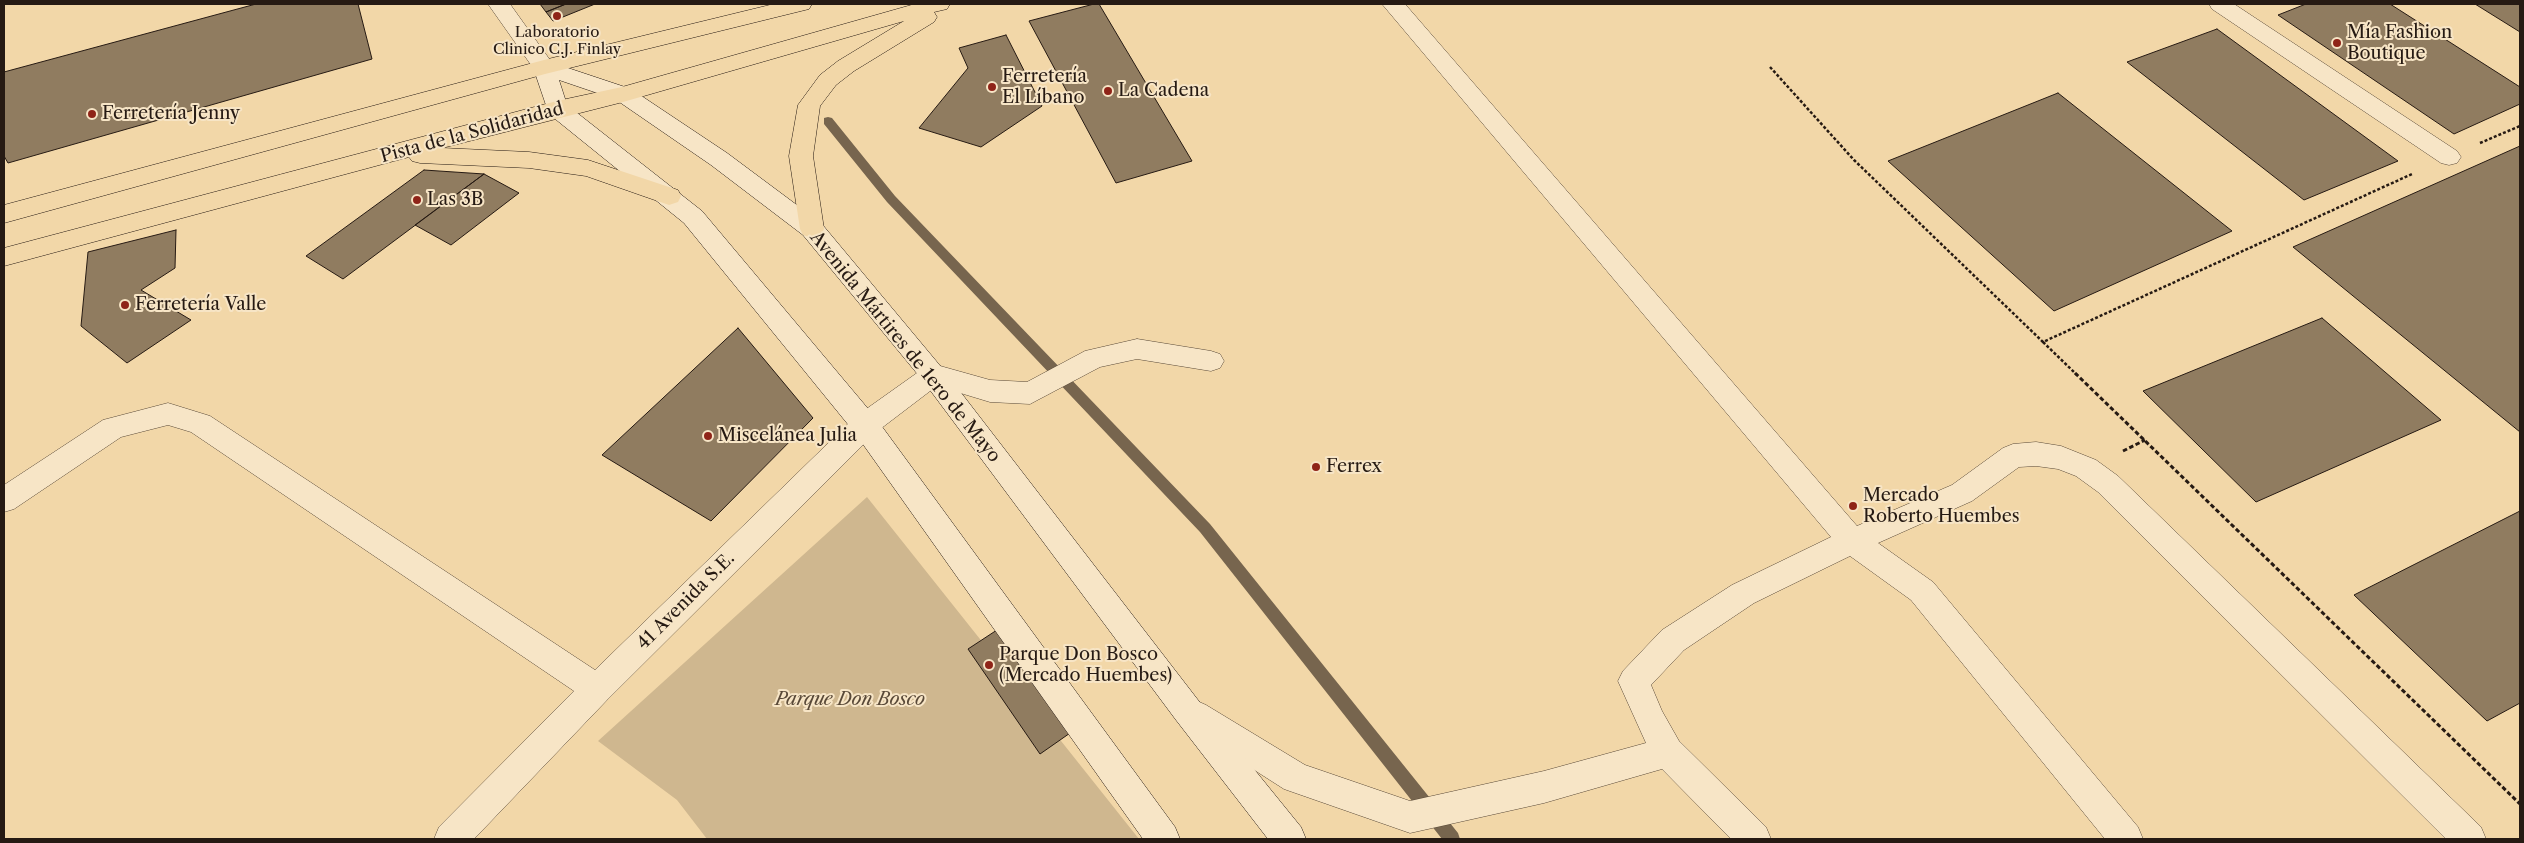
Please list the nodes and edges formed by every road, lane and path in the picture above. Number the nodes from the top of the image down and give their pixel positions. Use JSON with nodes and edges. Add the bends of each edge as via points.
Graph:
{"nodes":[{"id":1,"x":499,"y":4,"type":"edge"},
{"id":2,"x":801,"y":4,"type":"edge"},
{"id":3,"x":939,"y":4,"type":"edge"},
{"id":4,"x":948,"y":4,"type":"edge"},
{"id":5,"x":1394,"y":4,"type":"edge"},
{"id":6,"x":2220,"y":4,"type":"edge"},
{"id":7,"x":544,"y":67,"type":"junction"},
{"id":8,"x":1770,"y":67,"type":"dead end"},
{"id":9,"x":623,"y":94,"type":"junction"},
{"id":10,"x":557,"y":109,"type":"junction"},
{"id":11,"x":2520,"y":126,"type":"edge"},
{"id":12,"x":394,"y":154,"type":"junction"},
{"id":13,"x":2449,"y":157,"type":"junction"},
{"id":14,"x":669,"y":196,"type":"junction"},
{"id":15,"x":4,"y":214,"type":"edge"},
{"id":16,"x":812,"y":229,"type":"junction"},
{"id":17,"x":4,"y":257,"type":"edge"},
{"id":18,"x":2043,"y":342,"type":"junction"},
{"id":19,"x":1211,"y":361,"type":"dead end"},
{"id":20,"x":932,"y":375,"type":"junction"},
{"id":21,"x":865,"y":425,"type":"junction"},
{"id":22,"x":4,"y":500,"type":"edge"},
{"id":23,"x":1852,"y":541,"type":"junction"},
{"id":24,"x":597,"y":689,"type":"junction"},
{"id":25,"x":1187,"y":710,"type":"junction"},
{"id":26,"x":1668,"y":752,"type":"junction"},
{"id":27,"x":2520,"y":804,"type":"edge"},
{"id":28,"x":451,"y":839,"type":"edge"},
{"id":29,"x":1164,"y":839,"type":"edge"},
{"id":30,"x":1288,"y":839,"type":"edge"},
{"id":31,"x":1754,"y":839,"type":"edge"},
{"id":32,"x":2126,"y":839,"type":"edge"},
{"id":33,"x":2469,"y":839,"type":"edge"}],
"edges":[{"from":1,"to":7,"type":"main road"},
{"from":2,"to":7,"type":"main road"},
{"from":3,"to":9,"type":"main road","name":"Pista de la Solidaridad"},
{"from":4,"to":16,"type":"main road","via":[[846,66],[815,94],[805,117],[801,156]]},
{"from":5,"to":23,"type":"main road"},
{"from":6,"to":13,"type":"main road"},
{"from":7,"to":9,"type":"main road","name":"Avenida Mártires de 1ero de Mayo"},
{"from":7,"to":10,"type":"main road"},
{"from":7,"to":15,"type":"main road"},
{"from":8,"to":18,"type":"path","via":[[1854,160]]},
{"from":9,"to":10,"type":"main road","name":"Pista de la Solidaridad"},
{"from":9,"to":16,"type":"main road","name":"Avenida Mártires de 1ero de Mayo","via":[[719,159]]},
{"from":10,"to":12,"type":"main road","name":"Pista de la Solidaridad"},
{"from":10,"to":14,"type":"main road"},
{"from":11,"to":13,"type":"path"},
{"from":12,"to":14,"type":"main road","via":[[529,160],[588,168]]},
{"from":12,"to":17,"type":"main road","name":"Pista de la Solidaridad"},
{"from":13,"to":18,"type":"path"},
{"from":14,"to":21,"type":"main road","via":[[693,217]]},
{"from":16,"to":20,"type":"main road","name":"Avenida Mártires de 1ero de Mayo"},
{"from":18,"to":27,"type":"path"},
{"from":19,"to":20,"type":"main road","via":[[1137,349],[1094,358],[1030,393],[990,391]]},
{"from":20,"to":21,"type":"main road","name":"41 Avenida S.E."},
{"from":20,"to":25,"type":"main road","name":"Avenida Mártires de 1ero de Mayo"},
{"from":21,"to":24,"type":"main road","name":"41 Avenida S.E."},
{"from":21,"to":29,"type":"main road"},
{"from":22,"to":24,"type":"main road","via":[[113,428],[168,414],[200,424]]},
{"from":23,"to":26,"type":"main road","via":[[1743,594],[1673,640],[1634,681]]},
{"from":23,"to":32,"type":"main road","via":[[1922,591]]},
{"from":23,"to":33,"type":"main road","via":[[1962,494],[2013,456],[2036,454],[2061,458],[2086,468],[2108,484]]},
{"from":24,"to":28,"type":"main road","name":"41 Avenida S.E."},
{"from":25,"to":26,"type":"main road","via":[[1296,778],[1410,818],[1544,787]]},
{"from":25,"to":30,"type":"main road","name":"Avenida Mártires de 1ero de Mayo"},
{"from":26,"to":31,"type":"main road"}]}
